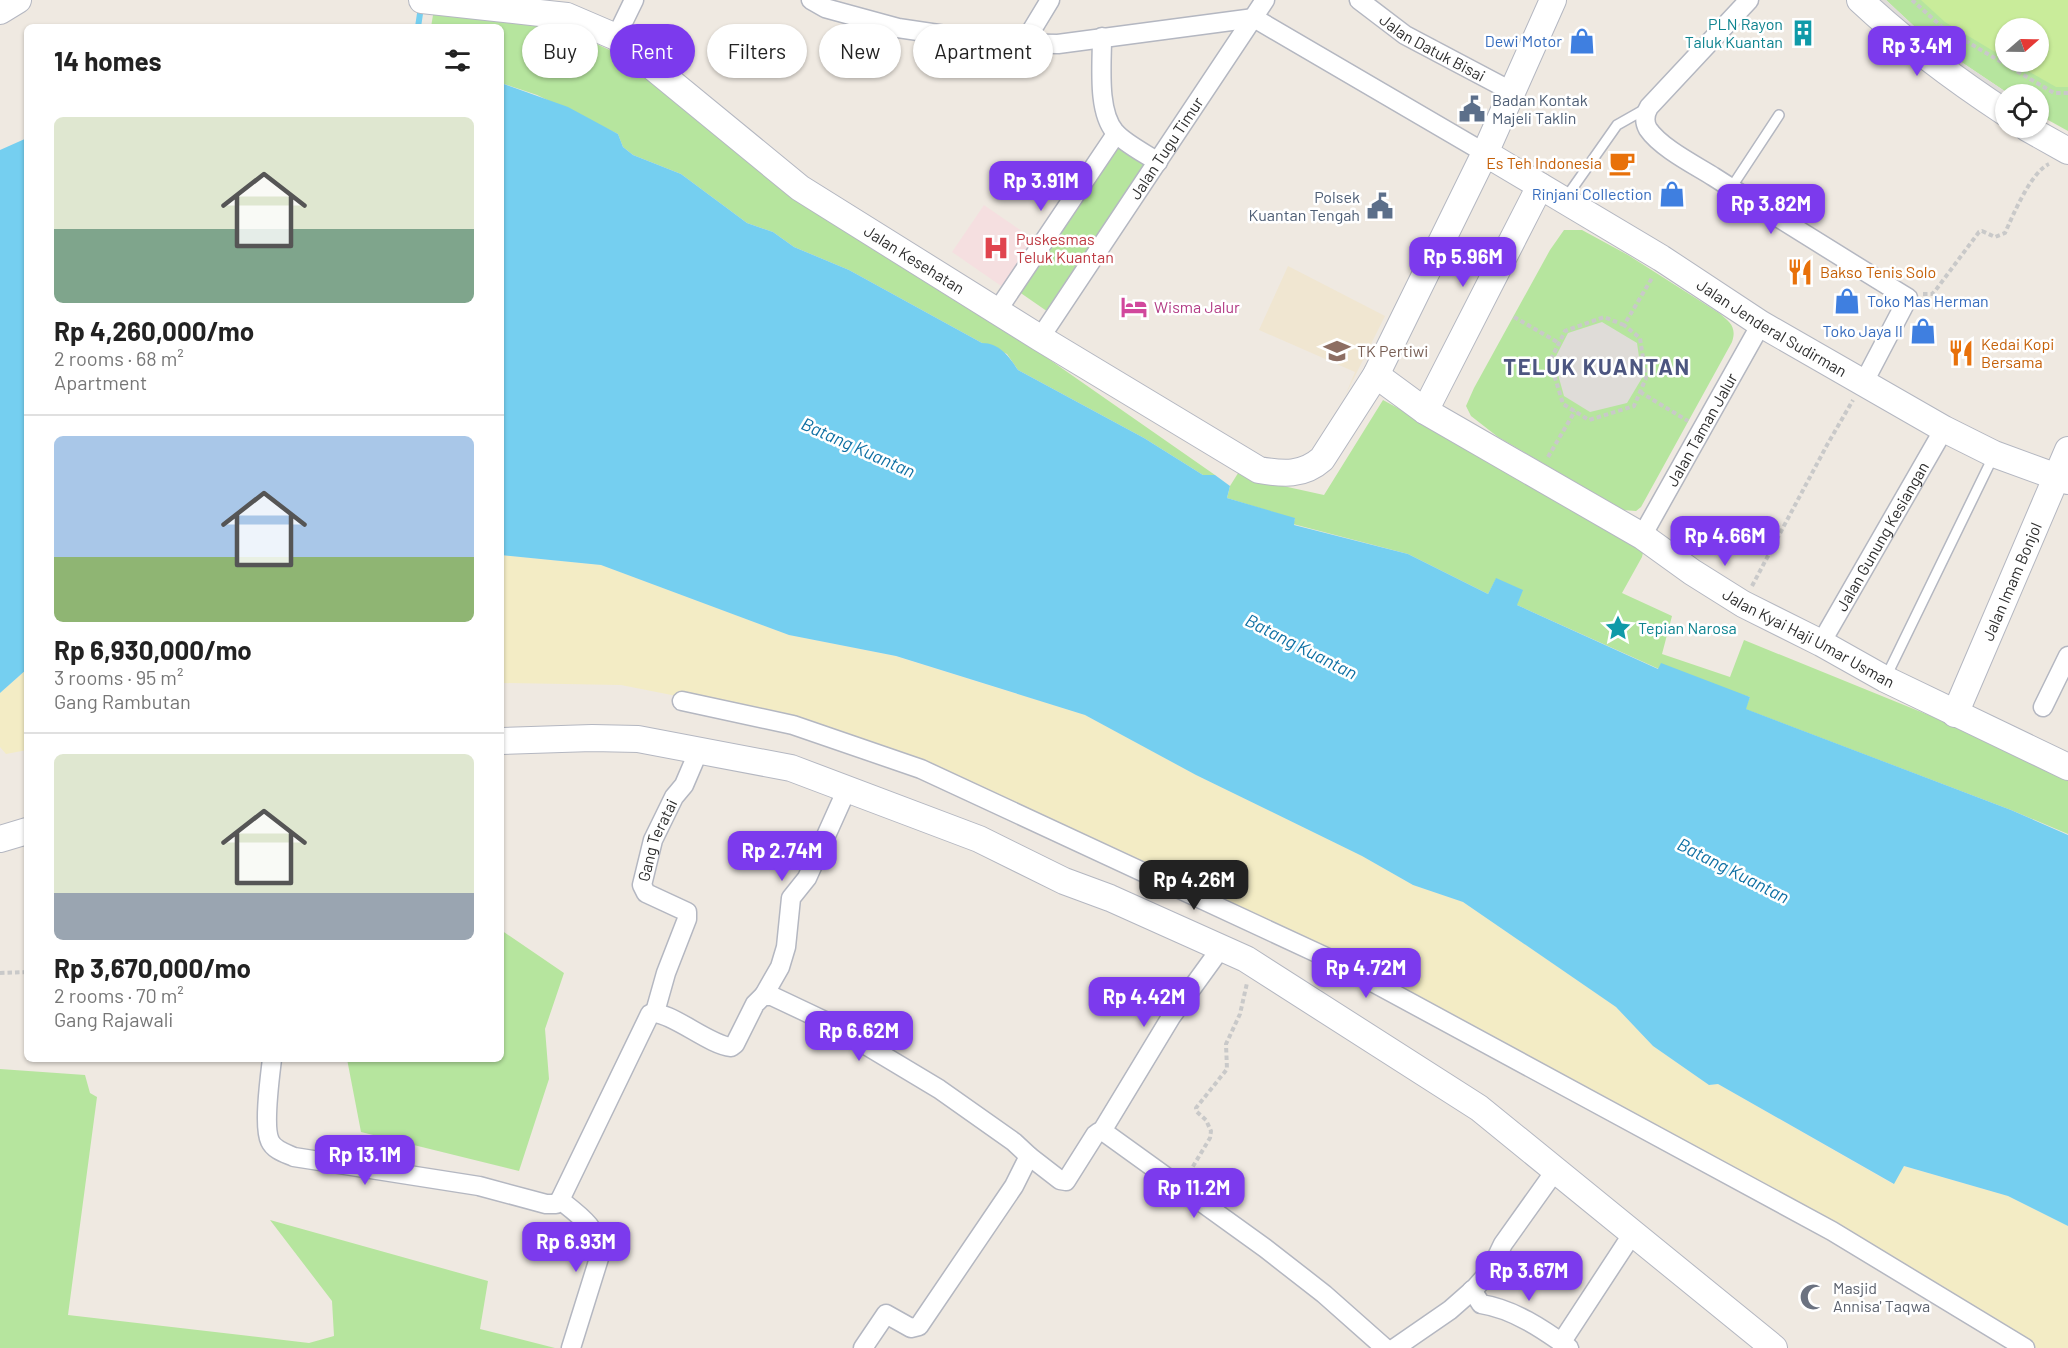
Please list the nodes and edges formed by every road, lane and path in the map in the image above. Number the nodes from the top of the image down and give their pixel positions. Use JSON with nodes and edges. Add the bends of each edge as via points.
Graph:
{"nodes":[{"id":1,"x":18,"y":0,"type":"edge"},
{"id":2,"x":422,"y":0,"type":"edge"},
{"id":3,"x":634,"y":0,"type":"edge"},
{"id":4,"x":811,"y":0,"type":"edge"},
{"id":5,"x":1050,"y":0,"type":"edge"},
{"id":6,"x":1264,"y":0,"type":"edge"},
{"id":7,"x":1359,"y":0,"type":"edge"},
{"id":8,"x":1553,"y":0,"type":"edge"},
{"id":9,"x":1749,"y":0,"type":"edge"},
{"id":10,"x":1860,"y":0,"type":"edge"},
{"id":11,"x":1912,"y":0,"type":"edge"},
{"id":12,"x":0,"y":11,"type":"edge"},
{"id":13,"x":1254,"y":18,"type":"junction"},
{"id":14,"x":622,"y":24,"type":"edge"},
{"id":15,"x":1035,"y":24,"type":"edge"},
{"id":16,"x":913,"y":30,"type":"edge"},
{"id":17,"x":610,"y":34,"type":"edge"},
{"id":18,"x":1101,"y":37,"type":"junction"},
{"id":19,"x":1053,"y":44,"type":"edge"},
{"id":20,"x":666,"y":78,"type":"edge"},
{"id":21,"x":1511,"y":91,"type":"junction"},
{"id":22,"x":2068,"y":93,"type":"edge"},
{"id":23,"x":1995,"y":106,"type":"edge"},
{"id":24,"x":1649,"y":107,"type":"junction"},
{"id":25,"x":1779,"y":115,"type":"dead end"},
{"id":26,"x":1116,"y":134,"type":"junction"},
{"id":27,"x":2045,"y":138,"type":"edge"},
{"id":28,"x":2067,"y":151,"type":"edge"},
{"id":29,"x":1485,"y":153,"type":"junction"},
{"id":30,"x":1158,"y":162,"type":"junction"},
{"id":31,"x":1540,"y":186,"type":"junction"},
{"id":32,"x":1731,"y":188,"type":"junction"},
{"id":33,"x":1564,"y":200,"type":"junction"},
{"id":34,"x":1655,"y":272,"type":"dead end"},
{"id":35,"x":1908,"y":298,"type":"junction"},
{"id":36,"x":997,"y":311,"type":"junction"},
{"id":37,"x":1514,"y":317,"type":"dead end"},
{"id":38,"x":1761,"y":324,"type":"junction"},
{"id":39,"x":1624,"y":325,"type":"junction"},
{"id":40,"x":1040,"y":338,"type":"junction"},
{"id":41,"x":1559,"y":343,"type":"junction"},
{"id":42,"x":1376,"y":375,"type":"junction"},
{"id":43,"x":1864,"y":382,"type":"junction"},
{"id":44,"x":1640,"y":392,"type":"junction"},
{"id":45,"x":1425,"y":411,"type":"junction"},
{"id":46,"x":1575,"y":411,"type":"junction"},
{"id":47,"x":1688,"y":421,"type":"dead end"},
{"id":48,"x":1944,"y":429,"type":"junction"},
{"id":49,"x":2068,"y":450,"type":"edge"},
{"id":50,"x":1994,"y":454,"type":"junction"},
{"id":51,"x":1537,"y":476,"type":"junction"},
{"id":52,"x":2062,"y":479,"type":"edge"},
{"id":53,"x":1642,"y":536,"type":"junction"},
{"id":54,"x":1743,"y":604,"type":"junction"},
{"id":55,"x":1821,"y":643,"type":"junction"},
{"id":56,"x":2068,"y":656,"type":"edge"},
{"id":57,"x":1885,"y":679,"type":"junction"},
{"id":58,"x":682,"y":701,"type":"dead end"},
{"id":59,"x":2043,"y":707,"type":"dead end"},
{"id":60,"x":1955,"y":714,"type":"junction"},
{"id":61,"x":504,"y":741,"type":"edge"},
{"id":62,"x":699,"y":750,"type":"junction"},
{"id":63,"x":2068,"y":767,"type":"edge"},
{"id":64,"x":847,"y":789,"type":"junction"},
{"id":65,"x":24,"y":832,"type":"edge"},
{"id":66,"x":0,"y":839,"type":"edge"},
{"id":67,"x":1221,"y":948,"type":"junction"},
{"id":68,"x":1255,"y":965,"type":"junction"},
{"id":69,"x":24,"y":972,"type":"edge"},
{"id":70,"x":0,"y":973,"type":"edge"},
{"id":71,"x":765,"y":995,"type":"junction"},
{"id":72,"x":655,"y":1012,"type":"junction"},
{"id":73,"x":272,"y":1062,"type":"edge"},
{"id":74,"x":1102,"y":1131,"type":"junction"},
{"id":75,"x":1029,"y":1156,"type":"junction"},
{"id":76,"x":1556,"y":1170,"type":"junction"},
{"id":77,"x":1181,"y":1188,"type":"junction"},
{"id":78,"x":560,"y":1200,"type":"junction"},
{"id":79,"x":1633,"y":1233,"type":"junction"},
{"id":80,"x":1472,"y":1290,"type":"junction"},
{"id":81,"x":1565,"y":1345,"type":"edge"},
{"id":82,"x":571,"y":1348,"type":"edge"},
{"id":83,"x":863,"y":1348,"type":"edge"},
{"id":84,"x":1385,"y":1348,"type":"edge"},
{"id":85,"x":1395,"y":1348,"type":"edge"},
{"id":86,"x":1774,"y":1348,"type":"edge"},
{"id":87,"x":2025,"y":1348,"type":"edge"}],
"edges":[{"from":1,"to":12,"type":"street"},
{"from":2,"to":17,"type":"street","name":"Jalan Kesehatan","via":[[567,16]]},
{"from":3,"to":14,"type":"street"},
{"from":4,"to":16,"type":"street","via":[[825,8]]},
{"from":5,"to":15,"type":"street"},
{"from":6,"to":13,"type":"street","name":"Jalan Tugu Timur"},
{"from":7,"to":21,"type":"street","name":"Jalan Datuk Bisai","via":[[1405,35]]},
{"from":8,"to":21,"type":"street","name":"Jalan Kesehatan"},
{"from":9,"to":24,"type":"street"},
{"from":10,"to":23,"type":"street","via":[[1960,84]]},
{"from":11,"to":22,"type":"path","via":[[1942,27],[2054,93]]},
{"from":13,"to":18,"type":"street"},
{"from":13,"to":29,"type":"street"},
{"from":13,"to":30,"type":"street","name":"Jalan Tugu Timur"},
{"from":18,"to":19,"type":"street"},
{"from":18,"to":26,"type":"street","via":[[1103,99],[1106,117]]},
{"from":20,"to":36,"type":"street","name":"Jalan Kesehatan","via":[[800,188]]},
{"from":21,"to":29,"type":"street","name":"Jalan Kesehatan"},
{"from":24,"to":32,"type":"street","via":[[1649,130],[1666,146]]},
{"from":24,"to":33,"type":"lane","via":[[1617,125]]},
{"from":25,"to":32,"type":"lane"},
{"from":26,"to":30,"type":"street"},
{"from":26,"to":36,"type":"street"},
{"from":27,"to":28,"type":"street"},
{"from":28,"to":35,"type":"path","via":[[2041,169],[2005,233],[1995,237],[1978,232],[1932,294]]},
{"from":29,"to":31,"type":"street","name":"Jalan Jenderal Sudirman"},
{"from":29,"to":42,"type":"street","name":"Jalan Kesehatan"},
{"from":30,"to":40,"type":"street","name":"Jalan Tugu Timur"},
{"from":31,"to":33,"type":"street","name":"Jalan Jenderal Sudirman"},
{"from":31,"to":45,"type":"street"},
{"from":32,"to":35,"type":"street"},
{"from":33,"to":38,"type":"street","name":"Jalan Jenderal Sudirman"},
{"from":34,"to":39,"type":"path"},
{"from":35,"to":43,"type":"street"},
{"from":36,"to":40,"type":"street","name":"Jalan Kesehatan"},
{"from":37,"to":41,"type":"path"},
{"from":38,"to":43,"type":"street","name":"Jalan Jenderal Sudirman"},
{"from":38,"to":53,"type":"street","name":"Jalan Taman Jalur"},
{"from":39,"to":41,"type":"path","via":[[1604,317],[1565,332]]},
{"from":39,"to":44,"type":"path","via":[[1640,338],[1646,378]]},
{"from":40,"to":42,"type":"street","name":"Jalan Kesehatan","via":[[1259,470],[1287,474],[1304,471],[1322,459]]},
{"from":41,"to":46,"type":"path","via":[[1550,361],[1563,404]]},
{"from":42,"to":45,"type":"street","name":"Jalan Kyai Haji Umar Usman"},
{"from":43,"to":48,"type":"street","name":"Jalan Jenderal Sudirman"},
{"from":43,"to":54,"type":"path"},
{"from":44,"to":46,"type":"path","via":[[1634,406],[1589,420]]},
{"from":44,"to":47,"type":"path"},
{"from":45,"to":51,"type":"street","name":"Jalan Kyai Haji Umar Usman"},
{"from":46,"to":51,"type":"path"},
{"from":48,"to":50,"type":"street","name":"Jalan Jenderal Sudirman"},
{"from":48,"to":55,"type":"street","name":"Jalan Gunung Kesiangan"},
{"from":49,"to":52,"type":"street","name":"Jalan Imam Bonjol"},
{"from":50,"to":52,"type":"street","name":"Jalan Jenderal Sudirman"},
{"from":50,"to":57,"type":"lane"},
{"from":51,"to":53,"type":"street","name":"Jalan Kyai Haji Umar Usman"},
{"from":52,"to":60,"type":"street","name":"Jalan Imam Bonjol"},
{"from":53,"to":54,"type":"street","name":"Jalan Kyai Haji Umar Usman"},
{"from":54,"to":55,"type":"street","name":"Jalan Kyai Haji Umar Usman"},
{"from":55,"to":57,"type":"street","name":"Jalan Kyai Haji Umar Usman"},
{"from":56,"to":59,"type":"street"},
{"from":57,"to":60,"type":"street","name":"Jalan Kyai Haji Umar Usman"},
{"from":58,"to":87,"type":"street","via":[[794,725],[921,769],[1328,958],[1832,1231]]},
{"from":60,"to":63,"type":"street","name":"Jalan Kyai Haji Umar Usman"},
{"from":61,"to":62,"type":"street","via":[[638,739]]},
{"from":62,"to":64,"type":"street","via":[[791,768]]},
{"from":62,"to":72,"type":"street","name":"Gang Teratai","via":[[653,840],[642,885],[646,893],[687,912]]},
{"from":64,"to":67,"type":"street","via":[[979,839],[1064,881]]},
{"from":64,"to":71,"type":"street","via":[[807,878],[791,898],[786,947]]},
{"from":65,"to":66,"type":"street"},
{"from":67,"to":68,"type":"street"},
{"from":67,"to":74,"type":"street","via":[[1172,1017]]},
{"from":68,"to":76,"type":"street","via":[[1479,1108]]},
{"from":68,"to":77,"type":"path","via":[[1226,1044],[1227,1069],[1196,1108],[1210,1126],[1210,1138]]},
{"from":69,"to":70,"type":"path"},
{"from":71,"to":72,"type":"street","via":[[755,1004],[731,1047]]},
{"from":71,"to":75,"type":"street","via":[[829,1023],[939,1089]]},
{"from":72,"to":78,"type":"street","via":[[648,1017]]},
{"from":73,"to":78,"type":"street","via":[[267,1128],[275,1148],[294,1157],[479,1186],[546,1204]]},
{"from":74,"to":75,"type":"street","via":[[1095,1135],[1066,1181]]},
{"from":74,"to":77,"type":"street"},
{"from":75,"to":83,"type":"street","via":[[1014,1186],[919,1326],[911,1328],[886,1314]]},
{"from":76,"to":79,"type":"street"},
{"from":76,"to":80,"type":"street","via":[[1503,1245],[1490,1271]]},
{"from":77,"to":84,"type":"street","via":[[1324,1294]]},
{"from":78,"to":82,"type":"street","via":[[589,1224],[600,1245]]},
{"from":79,"to":81,"type":"street"},
{"from":79,"to":86,"type":"street"},
{"from":80,"to":81,"type":"street","via":[[1481,1304],[1517,1316]]},
{"from":80,"to":85,"type":"street"}]}
